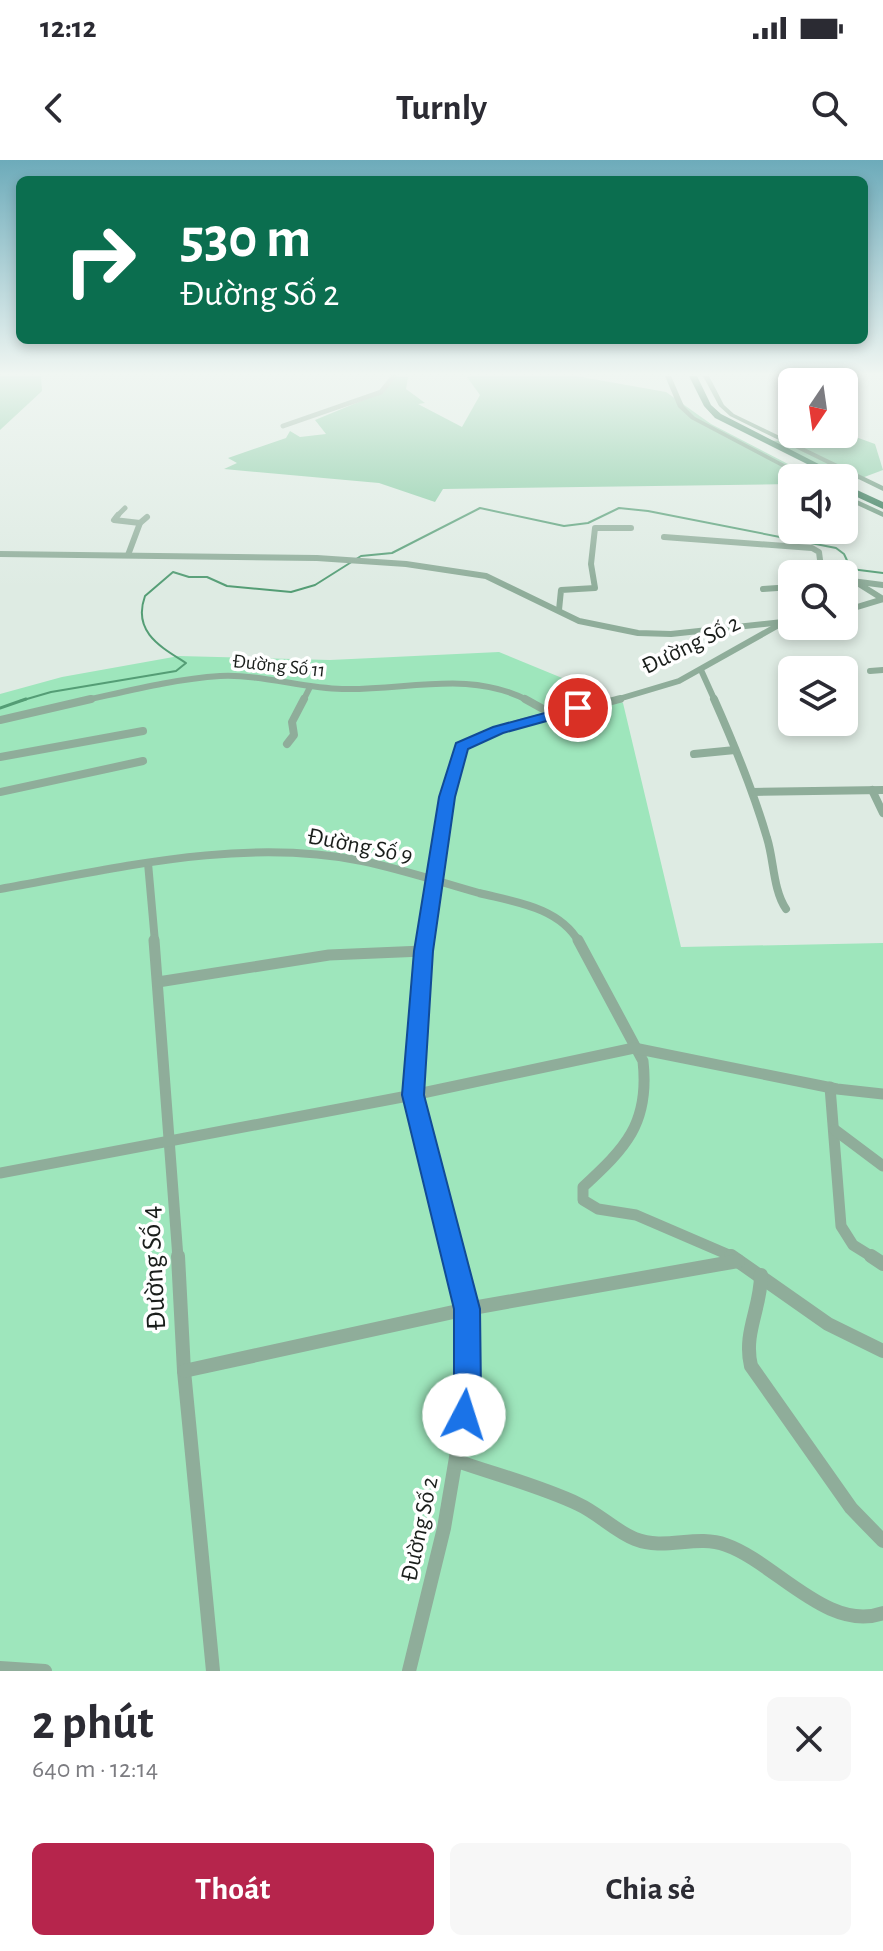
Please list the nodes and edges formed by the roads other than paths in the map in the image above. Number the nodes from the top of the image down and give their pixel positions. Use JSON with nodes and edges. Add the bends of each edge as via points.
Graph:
{"nodes":[{"id":1,"x":748,"y":447,"type":"edge"},
{"id":2,"x":763,"y":447,"type":"edge"},
{"id":3,"x":779,"y":447,"type":"edge"},
{"id":4,"x":796,"y":447,"type":"edge"},
{"id":5,"x":781,"y":464,"type":"edge"},
{"id":6,"x":798,"y":464,"type":"edge"},
{"id":7,"x":813,"y":464,"type":"edge"},
{"id":8,"x":858,"y":486,"type":"edge"},
{"id":9,"x":883,"y":489,"type":"edge"},
{"id":10,"x":858,"y":494,"type":"edge"},
{"id":11,"x":883,"y":498,"type":"edge"},
{"id":12,"x":858,"y":503,"type":"edge"},
{"id":13,"x":883,"y":506,"type":"edge"},
{"id":14,"x":125,"y":508,"type":"dead end"},
{"id":15,"x":883,"y":515,"type":"edge"},
{"id":16,"x":147,"y":517,"type":"dead end"},
{"id":17,"x":140,"y":523,"type":"junction"},
{"id":18,"x":631,"y":528,"type":"dead end"},
{"id":19,"x":664,"y":537,"type":"dead end"},
{"id":20,"x":0,"y":554,"type":"edge"},
{"id":21,"x":128,"y":555,"type":"junction"},
{"id":22,"x":820,"y":560,"type":"edge"},
{"id":23,"x":858,"y":581,"type":"edge"},
{"id":24,"x":858,"y":584,"type":"edge"},
{"id":25,"x":883,"y":585,"type":"edge"},
{"id":26,"x":778,"y":588,"type":"edge"},
{"id":27,"x":763,"y":589,"type":"dead end"},
{"id":28,"x":883,"y":599,"type":"edge"},
{"id":29,"x":858,"y":607,"type":"edge"},
{"id":30,"x":559,"y":610,"type":"junction"},
{"id":31,"x":778,"y":623,"type":"edge"},
{"id":32,"x":778,"y":628,"type":"edge"},
{"id":33,"x":701,"y":670,"type":"junction"},
{"id":34,"x":883,"y":670,"type":"edge"},
{"id":35,"x":870,"y":671,"type":"dead end"},
{"id":36,"x":310,"y":687,"type":"junction"},
{"id":37,"x":552,"y":714,"type":"junction"},
{"id":38,"x":0,"y":720,"type":"edge"},
{"id":39,"x":143,"y":731,"type":"dead end"},
{"id":40,"x":287,"y":744,"type":"dead end"},
{"id":41,"x":735,"y":750,"type":"junction"},
{"id":42,"x":694,"y":754,"type":"dead end"},
{"id":43,"x":0,"y":757,"type":"edge"},
{"id":44,"x":143,"y":761,"type":"dead end"},
{"id":45,"x":872,"y":790,"type":"junction"},
{"id":46,"x":883,"y":790,"type":"edge"},
{"id":47,"x":0,"y":792,"type":"edge"},
{"id":48,"x":753,"y":792,"type":"junction"},
{"id":49,"x":883,"y":813,"type":"edge"},
{"id":50,"x":148,"y":863,"type":"junction"},
{"id":51,"x":433,"y":881,"type":"junction"},
{"id":52,"x":0,"y":889,"type":"edge"},
{"id":53,"x":786,"y":909,"type":"dead end"},
{"id":54,"x":423,"y":951,"type":"junction"},
{"id":55,"x":158,"y":982,"type":"junction"},
{"id":56,"x":634,"y":1048,"type":"junction"},
{"id":57,"x":830,"y":1087,"type":"junction"},
{"id":58,"x":883,"y":1094,"type":"edge"},
{"id":59,"x":413,"y":1095,"type":"junction"},
{"id":60,"x":835,"y":1130,"type":"junction"},
{"id":61,"x":171,"y":1141,"type":"junction"},
{"id":62,"x":883,"y":1166,"type":"edge"},
{"id":63,"x":0,"y":1173,"type":"edge"},
{"id":64,"x":740,"y":1260,"type":"junction"},
{"id":65,"x":883,"y":1264,"type":"edge"},
{"id":66,"x":761,"y":1275,"type":"junction"},
{"id":67,"x":467,"y":1309,"type":"junction"},
{"id":68,"x":883,"y":1351,"type":"edge"},
{"id":69,"x":184,"y":1371,"type":"junction"},
{"id":70,"x":457,"y":1461,"type":"junction"},
{"id":71,"x":883,"y":1541,"type":"edge"},
{"id":72,"x":883,"y":1613,"type":"edge"},
{"id":73,"x":0,"y":1668,"type":"edge"},
{"id":74,"x":45,"y":1671,"type":"edge"},
{"id":75,"x":213,"y":1671,"type":"edge"},
{"id":76,"x":409,"y":1671,"type":"edge"}],
"edges":[{"from":1,"to":5,"type":"main road"},
{"from":2,"to":6,"type":"highway"},
{"from":3,"to":7,"type":"highway"},
{"from":4,"to":9,"type":"main road"},
{"from":8,"to":11,"type":"highway"},
{"from":10,"to":13,"type":"highway"},
{"from":12,"to":15,"type":"main road"},
{"from":14,"to":17,"type":"street","via":[[114,520]]},
{"from":16,"to":17,"type":"street"},
{"from":17,"to":21,"type":"street"},
{"from":18,"to":30,"type":"street","via":[[595,528],[595,588],[561,590]]},
{"from":19,"to":22,"type":"street","via":[[812,548]]},
{"from":20,"to":21,"type":"street"},
{"from":21,"to":30,"type":"street","via":[[344,559],[486,576]]},
{"from":23,"to":25,"type":"street"},
{"from":24,"to":28,"type":"street"},
{"from":26,"to":27,"type":"street"},
{"from":28,"to":29,"type":"street"},
{"from":30,"to":31,"type":"street","via":[[579,621],[638,633]]},
{"from":32,"to":33,"type":"street","name":"Đường Số 2"},
{"from":33,"to":37,"type":"street","name":"Đường Số 2","via":[[649,692]]},
{"from":33,"to":41,"type":"street"},
{"from":34,"to":35,"type":"street"},
{"from":36,"to":37,"type":"street","name":"Đường Số 11","via":[[468,683],[510,691]]},
{"from":36,"to":38,"type":"street","name":"Đường Số 11","via":[[223,676],[153,685]]},
{"from":36,"to":40,"type":"street"},
{"from":37,"to":51,"type":"street","name":"Đường Số 2","via":[[461,746]]},
{"from":39,"to":43,"type":"street"},
{"from":41,"to":42,"type":"street"},
{"from":41,"to":48,"type":"street"},
{"from":44,"to":47,"type":"street"},
{"from":45,"to":46,"type":"street"},
{"from":45,"to":48,"type":"street"},
{"from":45,"to":49,"type":"street"},
{"from":48,"to":53,"type":"street"},
{"from":50,"to":51,"type":"street","name":"Đường Số 9","via":[[225,854],[313,855],[360,861]]},
{"from":50,"to":52,"type":"street","name":"Đường Số 9"},
{"from":50,"to":55,"type":"street","name":"Đường Số 4"},
{"from":51,"to":54,"type":"street","name":"Đường Số 2"},
{"from":51,"to":56,"type":"street","name":"Đường Số 9","via":[[558,917],[572,930]]},
{"from":54,"to":55,"type":"street","via":[[329,955]]},
{"from":54,"to":59,"type":"street","name":"Đường Số 2"},
{"from":55,"to":61,"type":"street","name":"Đường Số 4"},
{"from":56,"to":57,"type":"street"},
{"from":56,"to":59,"type":"street"},
{"from":56,"to":64,"type":"street","name":"Đường Số 9","via":[[643,1061],[640,1115],[618,1157],[583,1187],[583,1200],[598,1209],[636,1215]]},
{"from":57,"to":58,"type":"street"},
{"from":57,"to":60,"type":"street"},
{"from":59,"to":61,"type":"street"},
{"from":59,"to":67,"type":"street","name":"Đường Số 2"},
{"from":60,"to":62,"type":"street"},
{"from":60,"to":65,"type":"street","via":[[841,1226],[853,1245]]},
{"from":61,"to":63,"type":"street"},
{"from":61,"to":69,"type":"street","name":"Đường Số 4"},
{"from":64,"to":66,"type":"street"},
{"from":64,"to":67,"type":"street"},
{"from":66,"to":68,"type":"street","via":[[828,1324]]},
{"from":66,"to":71,"type":"street","via":[[761,1302],[745,1342],[751,1366],[851,1508]]},
{"from":67,"to":69,"type":"street"},
{"from":67,"to":70,"type":"street","name":"Đường Số 2","via":[[467,1393]]},
{"from":69,"to":75,"type":"street","name":"Đường Số 4"},
{"from":70,"to":72,"type":"street","via":[[579,1504],[634,1539],[659,1545],[727,1545],[829,1608],[869,1618]]},
{"from":70,"to":76,"type":"street","name":"Đường Số 2"},
{"from":73,"to":74,"type":"street"}]}
